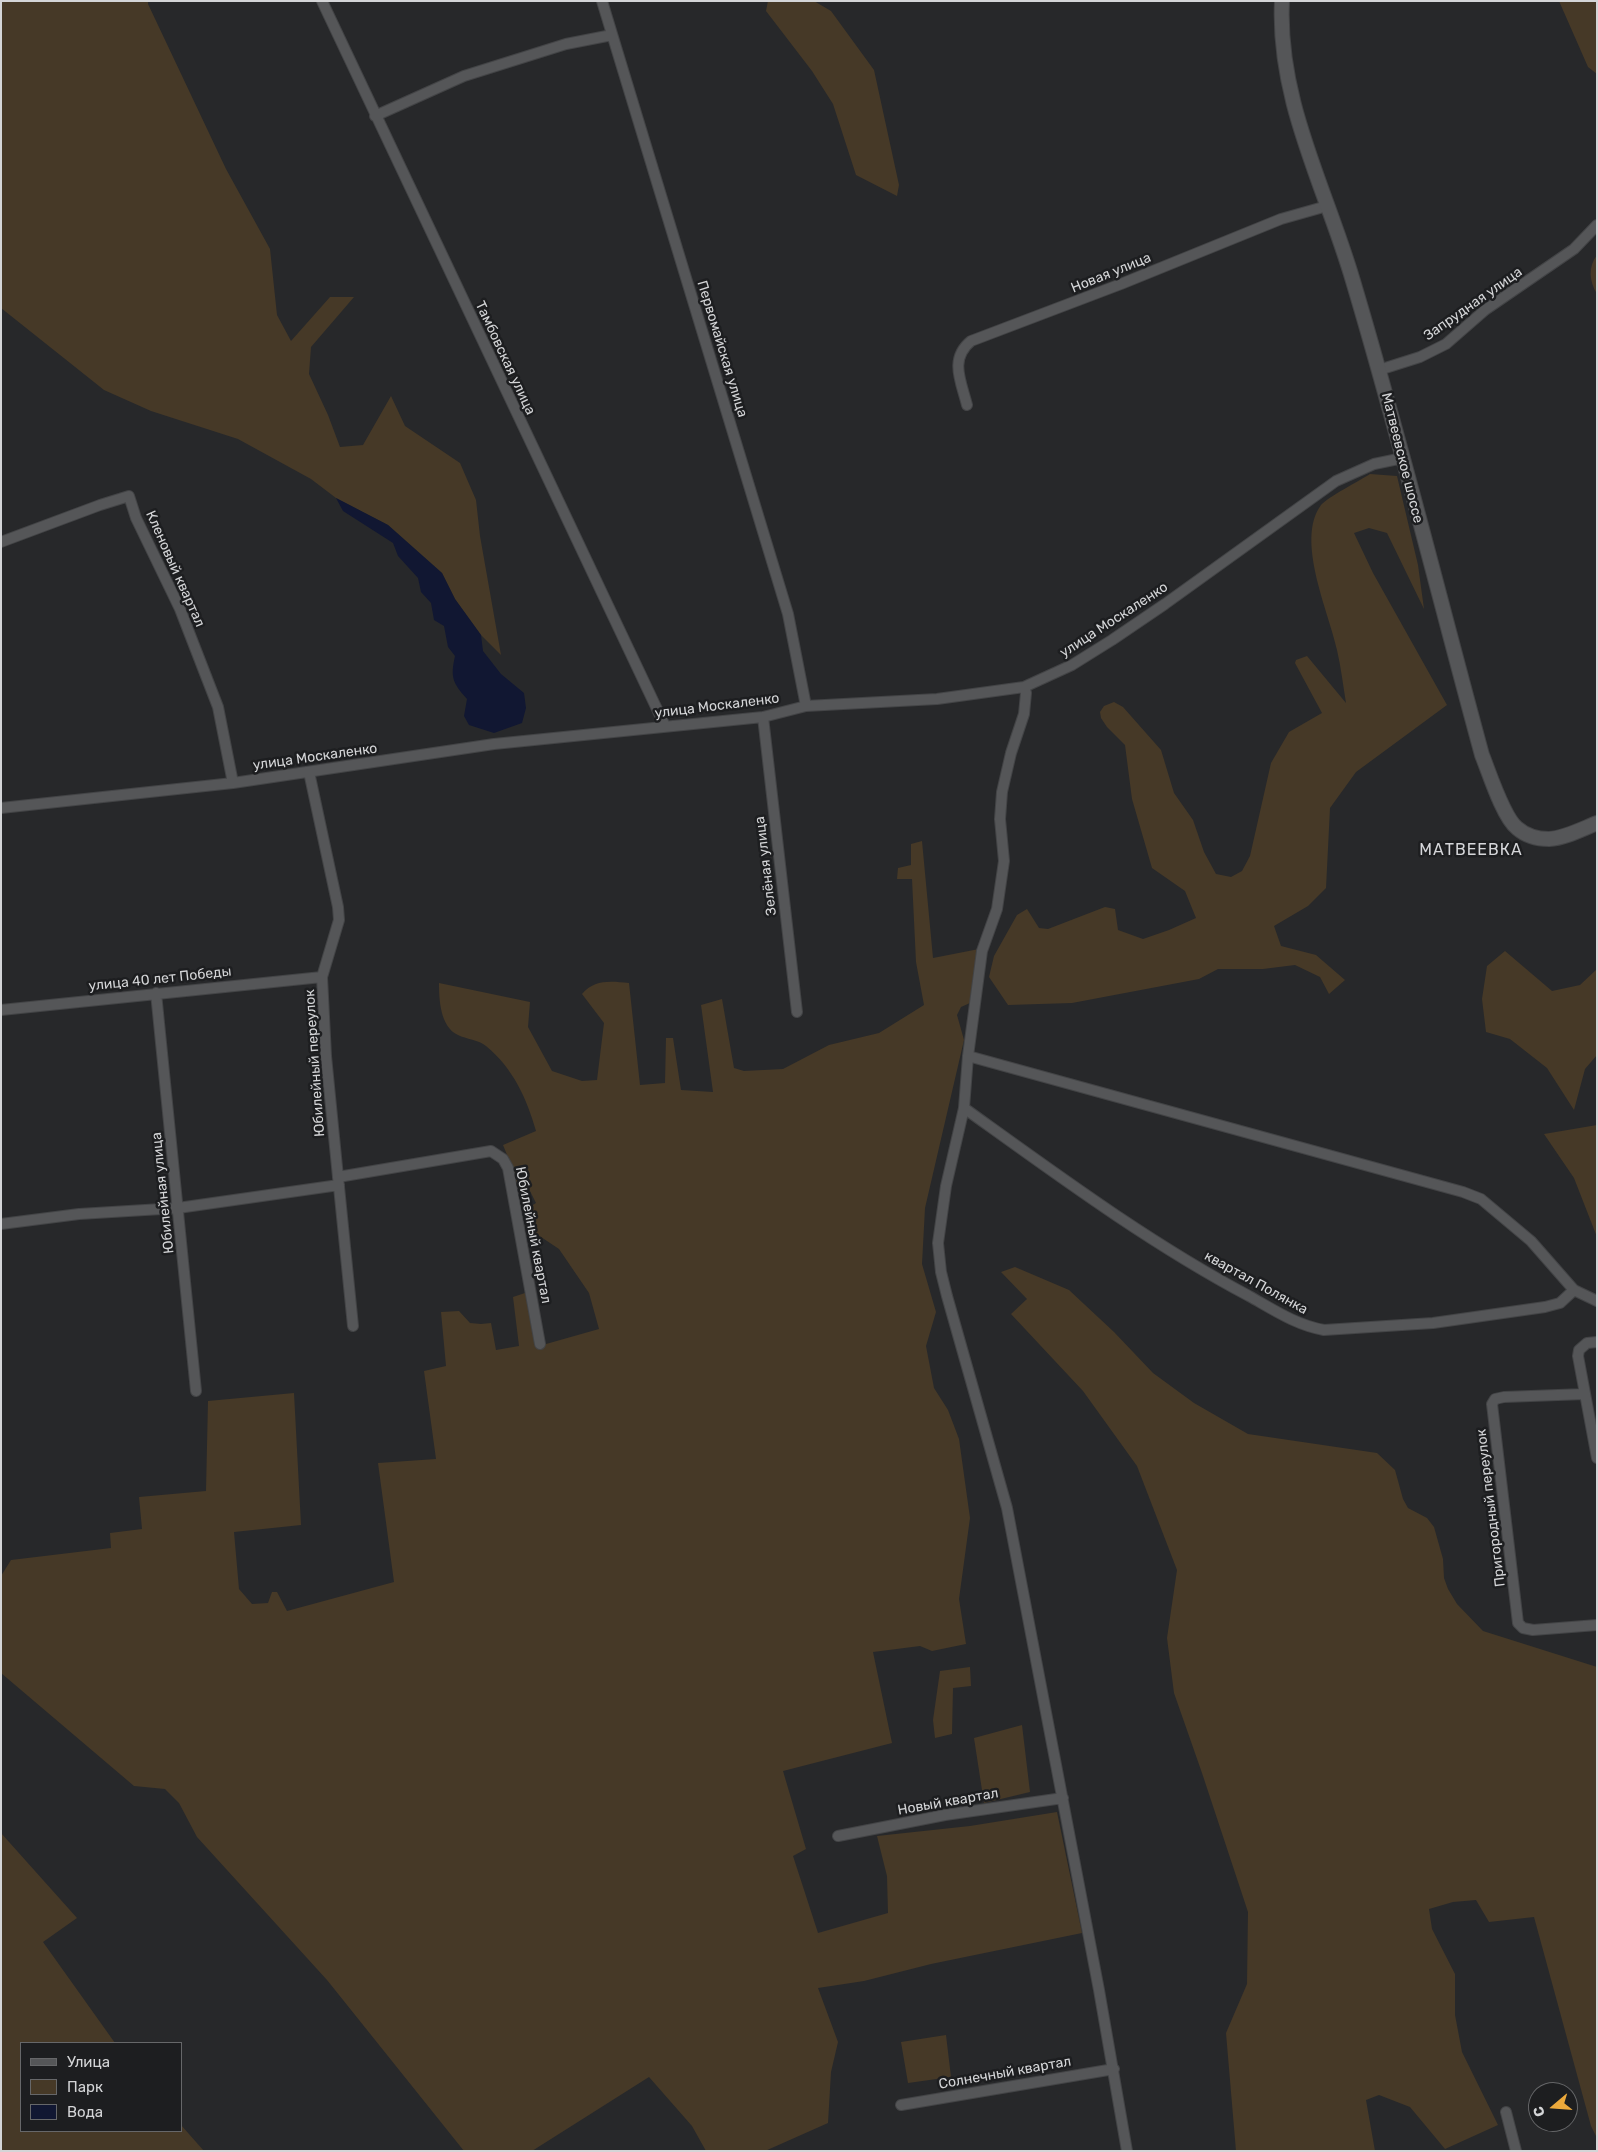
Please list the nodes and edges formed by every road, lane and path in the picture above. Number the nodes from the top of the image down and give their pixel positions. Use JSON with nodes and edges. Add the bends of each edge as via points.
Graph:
{"nodes":[{"id":1,"x":322,"y":1,"type":"edge"},
{"id":2,"x":602,"y":1,"type":"edge"},
{"id":3,"x":1282,"y":1,"type":"edge"},
{"id":4,"x":612,"y":35,"type":"junction"},
{"id":5,"x":375,"y":116,"type":"junction"},
{"id":6,"x":1326,"y":206,"type":"junction"},
{"id":7,"x":1597,"y":225,"type":"edge"},
{"id":8,"x":1379,"y":370,"type":"junction"},
{"id":9,"x":967,"y":404,"type":"dead end"},
{"id":10,"x":1405,"y":465,"type":"junction"},
{"id":11,"x":1,"y":542,"type":"edge"},
{"id":12,"x":1024,"y":687,"type":"junction"},
{"id":13,"x":806,"y":706,"type":"junction"},
{"id":14,"x":762,"y":717,"type":"junction"},
{"id":15,"x":665,"y":726,"type":"junction"},
{"id":16,"x":309,"y":772,"type":"junction"},
{"id":17,"x":233,"y":783,"type":"junction"},
{"id":18,"x":1,"y":808,"type":"edge"},
{"id":19,"x":1597,"y":823,"type":"edge"},
{"id":20,"x":322,"y":977,"type":"junction"},
{"id":21,"x":156,"y":993,"type":"junction"},
{"id":22,"x":1,"y":1010,"type":"edge"},
{"id":23,"x":796,"y":1012,"type":"dead end"},
{"id":24,"x":968,"y":1056,"type":"junction"},
{"id":25,"x":964,"y":1108,"type":"junction"},
{"id":26,"x":338,"y":1181,"type":"junction"},
{"id":27,"x":178,"y":1208,"type":"junction"},
{"id":28,"x":1,"y":1224,"type":"edge"},
{"id":29,"x":1574,"y":1290,"type":"junction"},
{"id":30,"x":1597,"y":1301,"type":"edge"},
{"id":31,"x":353,"y":1326,"type":"dead end"},
{"id":32,"x":1597,"y":1342,"type":"edge"},
{"id":33,"x":540,"y":1344,"type":"dead end"},
{"id":34,"x":196,"y":1391,"type":"dead end"},
{"id":35,"x":1585,"y":1394,"type":"junction"},
{"id":36,"x":1597,"y":1458,"type":"edge"},
{"id":37,"x":1597,"y":1625,"type":"edge"},
{"id":38,"x":1063,"y":1798,"type":"junction"},
{"id":39,"x":838,"y":1836,"type":"dead end"},
{"id":40,"x":1114,"y":2069,"type":"junction"},
{"id":41,"x":901,"y":2105,"type":"dead end"},
{"id":42,"x":1506,"y":2112,"type":"dead end"},
{"id":43,"x":1127,"y":2151,"type":"edge"},
{"id":44,"x":1516,"y":2151,"type":"edge"}],
"edges":[{"from":1,"to":5,"type":"street","name":"Тамбовская улица"},
{"from":2,"to":4,"type":"street","name":"Первомайская улица"},
{"from":3,"to":6,"type":"main road","name":"Матвеевское шоссе","via":[[1284,55],[1292,102]]},
{"from":4,"to":5,"type":"street","via":[[566,44],[473,73]]},
{"from":4,"to":13,"type":"street","name":"Первомайская улица","via":[[788,614]]},
{"from":5,"to":15,"type":"street","name":"Тамбовская улица"},
{"from":6,"to":8,"type":"main road","name":"Матвеевское шоссе","via":[[1349,267]]},
{"from":6,"to":9,"type":"street","name":"Новая улица","via":[[1281,219],[971,341],[959,356],[958,368]]},
{"from":7,"to":8,"type":"street","name":"Запрудная улица","via":[[1574,249],[1485,310],[1446,344],[1420,357]]},
{"from":8,"to":10,"type":"main road","name":"Матвеевское шоссе"},
{"from":10,"to":12,"type":"street","name":"улица Москаленко","via":[[1374,464],[1336,481],[1112,640],[1065,669]]},
{"from":10,"to":19,"type":"main road","name":"Матвеевское шоссе","via":[[1482,755],[1500,800],[1515,827],[1532,837],[1551,839]]},
{"from":11,"to":17,"type":"street","name":"Кленовый квартал","via":[[129,496],[136,518],[180,609],[218,707]]},
{"from":12,"to":13,"type":"street","name":"улица Москаленко","via":[[938,699]]},
{"from":12,"to":24,"type":"street","via":[[1024,714],[1002,792],[1000,819],[1004,861],[997,909],[982,951]]},
{"from":13,"to":14,"type":"street","name":"улица Москаленко"},
{"from":14,"to":15,"type":"street","name":"улица Москаленко"},
{"from":14,"to":23,"type":"street","name":"Зелёная улица"},
{"from":15,"to":16,"type":"street","name":"улица Москаленко","via":[[494,744]]},
{"from":16,"to":17,"type":"street","name":"улица Москаленко"},
{"from":16,"to":20,"type":"street","name":"Юбилейный переулок","via":[[338,907],[338,920]]},
{"from":17,"to":18,"type":"street","name":"улица Москаленко"},
{"from":20,"to":21,"type":"street","name":"улица 40 лет Победы"},
{"from":20,"to":26,"type":"street","name":"Юбилейный переулок"},
{"from":21,"to":22,"type":"street","name":"улица 40 лет Победы"},
{"from":21,"to":27,"type":"street","name":"Юбилейная улица"},
{"from":24,"to":25,"type":"street"},
{"from":24,"to":29,"type":"street","via":[[1463,1192],[1481,1199],[1531,1241]]},
{"from":25,"to":29,"type":"street","name":"квартал Полянка","via":[[1156,1240],[1229,1286],[1309,1328],[1324,1330],[1433,1323],[1545,1307],[1560,1303]]},
{"from":25,"to":38,"type":"street","via":[[939,1235],[941,1272],[1007,1508]]},
{"from":26,"to":27,"type":"street","name":"Юбилейный квартал"},
{"from":26,"to":31,"type":"street"},
{"from":26,"to":33,"type":"street","name":"Юбилейный квартал","via":[[485,1152],[498,1154],[508,1168]]},
{"from":27,"to":28,"type":"street","name":"Юбилейный квартал","via":[[79,1214]]},
{"from":27,"to":34,"type":"street","name":"Юбилейная улица"},
{"from":29,"to":30,"type":"street"},
{"from":32,"to":35,"type":"street","via":[[1587,1343],[1579,1350]]},
{"from":35,"to":36,"type":"street"},
{"from":35,"to":37,"type":"street","name":"Пригородный переулок","via":[[1504,1397],[1495,1399],[1492,1404],[1518,1623],[1533,1630]]},
{"from":38,"to":39,"type":"street","name":"Новый квартал","via":[[945,1815]]},
{"from":38,"to":40,"type":"street"},
{"from":40,"to":41,"type":"street","name":"Солнечный квартал"},
{"from":40,"to":43,"type":"street"},
{"from":42,"to":44,"type":"street"}]}
